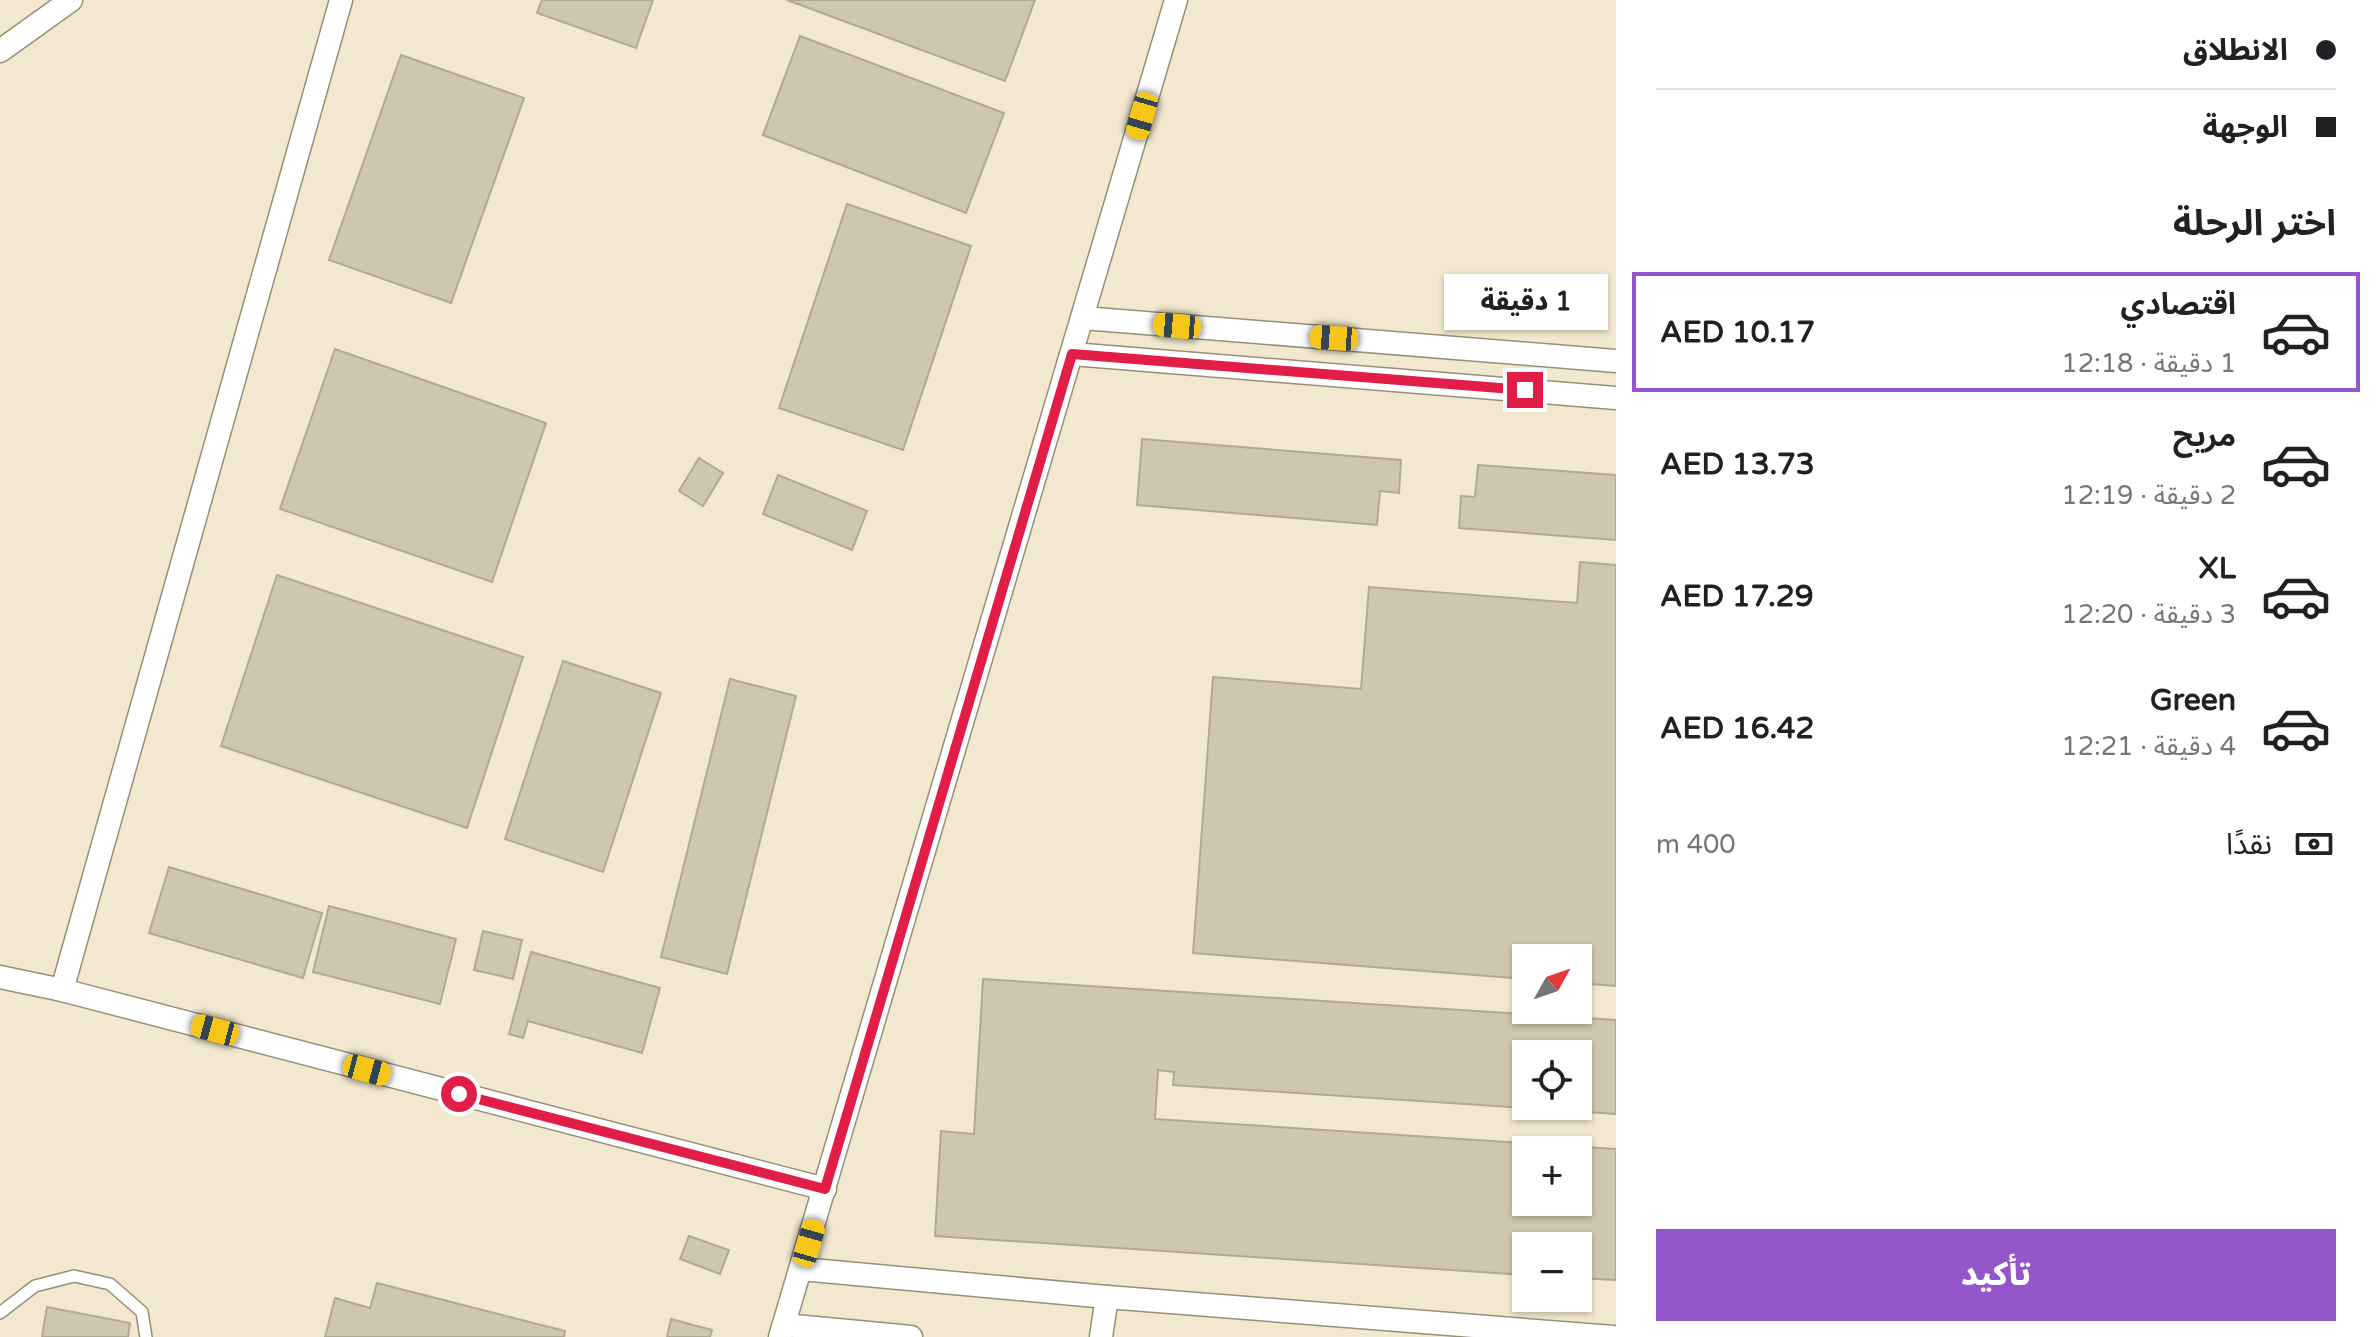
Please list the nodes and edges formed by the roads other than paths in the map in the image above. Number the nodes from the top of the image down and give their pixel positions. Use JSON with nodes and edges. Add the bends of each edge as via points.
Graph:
{"nodes":[{"id":1,"x":71,"y":0,"type":"edge"},
{"id":2,"x":341,"y":0,"type":"edge"},
{"id":3,"x":1176,"y":0,"type":"edge"},
{"id":4,"x":0,"y":51,"type":"edge"},
{"id":5,"x":1083,"y":318,"type":"junction"},
{"id":6,"x":1072,"y":354,"type":"junction"},
{"id":7,"x":1616,"y":361,"type":"edge"},
{"id":8,"x":1616,"y":398,"type":"edge"},
{"id":9,"x":0,"y":977,"type":"edge"},
{"id":10,"x":62,"y":990,"type":"junction"},
{"id":11,"x":825,"y":1189,"type":"junction"},
{"id":12,"x":801,"y":1269,"type":"junction"},
{"id":13,"x":1107,"y":1297,"type":"junction"},
{"id":14,"x":0,"y":1313,"type":"edge"},
{"id":15,"x":782,"y":1331,"type":"edge"},
{"id":16,"x":146,"y":1337,"type":"edge"},
{"id":17,"x":911,"y":1337,"type":"edge"},
{"id":18,"x":1101,"y":1337,"type":"edge"},
{"id":19,"x":1613,"y":1337,"type":"edge"}],
"edges":[{"from":1,"to":4,"type":"street"},
{"from":2,"to":10,"type":"street"},
{"from":3,"to":5,"type":"street"},
{"from":5,"to":6,"type":"street"},
{"from":5,"to":7,"type":"street"},
{"from":6,"to":8,"type":"street"},
{"from":6,"to":11,"type":"street"},
{"from":9,"to":10,"type":"street"},
{"from":10,"to":11,"type":"street"},
{"from":11,"to":12,"type":"street"},
{"from":12,"to":13,"type":"street"},
{"from":12,"to":15,"type":"street"},
{"from":13,"to":18,"type":"street"},
{"from":13,"to":19,"type":"street"},
{"from":14,"to":16,"type":"lane","via":[[35,1286],[74,1276],[110,1284],[142,1312]]},
{"from":15,"to":17,"type":"street"}]}
